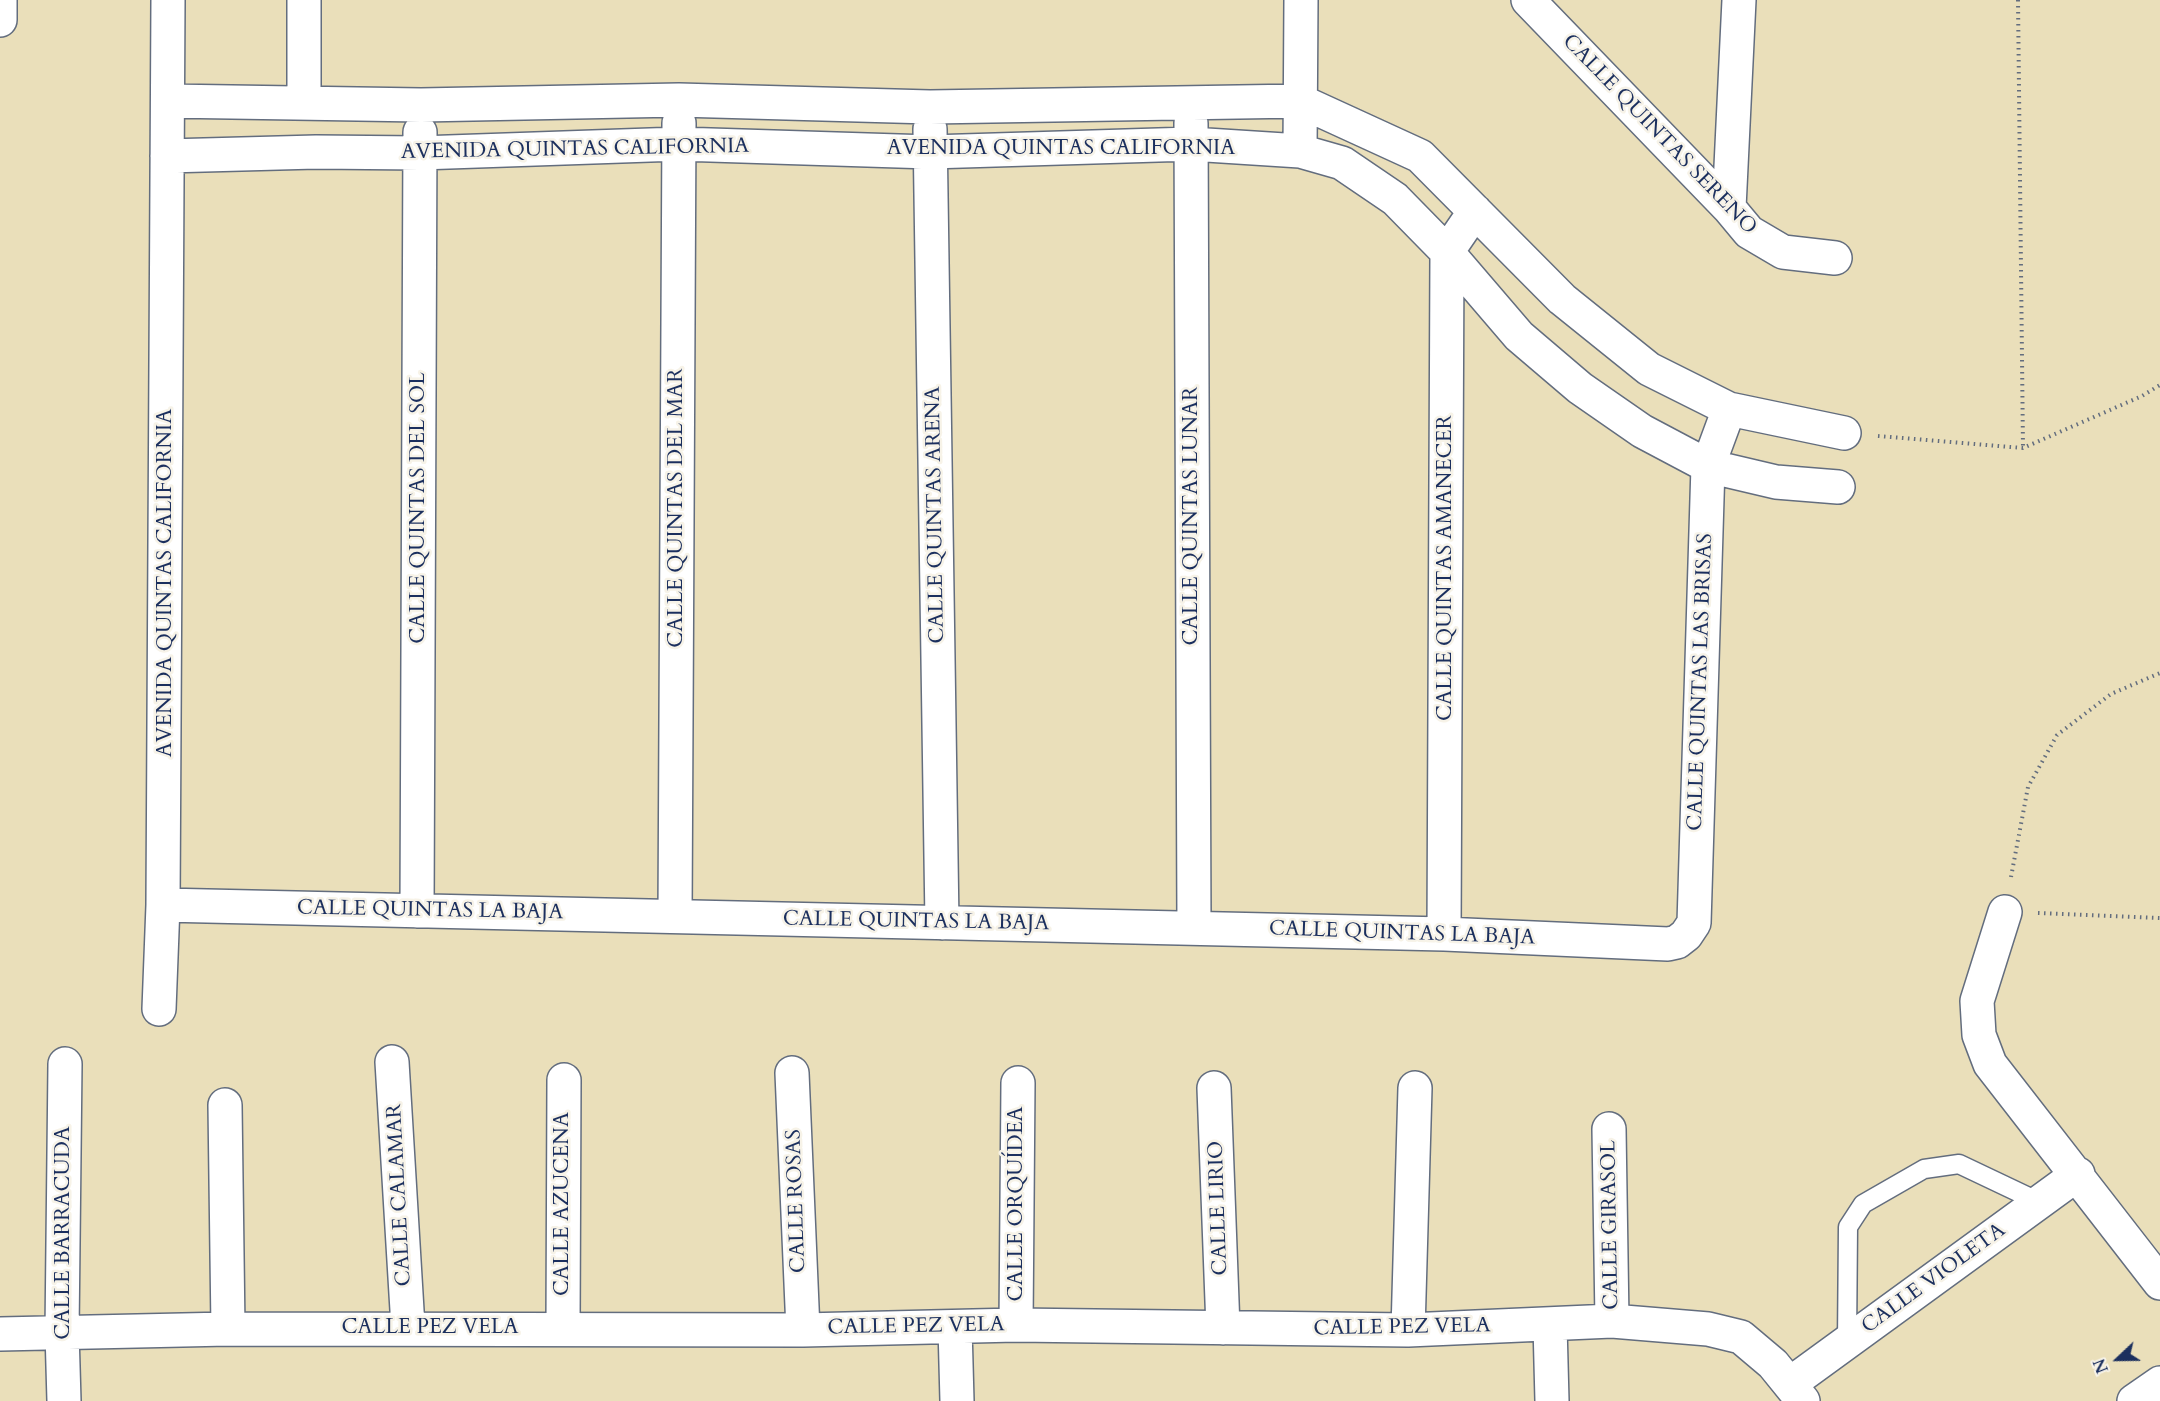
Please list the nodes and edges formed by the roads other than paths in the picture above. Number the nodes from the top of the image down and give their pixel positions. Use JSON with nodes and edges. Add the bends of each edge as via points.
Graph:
{"nodes":[{"id":1,"x":0,"y":0,"type":"edge"},
{"id":2,"x":168,"y":0,"type":"edge"},
{"id":3,"x":304,"y":0,"type":"edge"},
{"id":4,"x":1301,"y":0,"type":"edge"},
{"id":5,"x":1528,"y":0,"type":"edge"},
{"id":6,"x":1739,"y":0,"type":"edge"},
{"id":7,"x":0,"y":20,"type":"edge"},
{"id":8,"x":679,"y":100,"type":"junction"},
{"id":9,"x":168,"y":101,"type":"junction"},
{"id":10,"x":1300,"y":101,"type":"junction"},
{"id":11,"x":304,"y":103,"type":"junction"},
{"id":12,"x":1191,"y":103,"type":"junction"},
{"id":13,"x":421,"y":105,"type":"junction"},
{"id":14,"x":930,"y":107,"type":"junction"},
{"id":15,"x":679,"y":144,"type":"junction"},
{"id":16,"x":1191,"y":144,"type":"junction"},
{"id":17,"x":1300,"y":151,"type":"junction"},
{"id":18,"x":930,"y":152,"type":"junction"},
{"id":19,"x":420,"y":153,"type":"junction"},
{"id":20,"x":167,"y":156,"type":"junction"},
{"id":21,"x":1729,"y":208,"type":"junction"},
{"id":22,"x":1475,"y":211,"type":"junction"},
{"id":23,"x":1447,"y":252,"type":"junction"},
{"id":24,"x":1835,"y":258,"type":"dead end"},
{"id":25,"x":1729,"y":409,"type":"junction"},
{"id":26,"x":1844,"y":433,"type":"road end"},
{"id":27,"x":1708,"y":466,"type":"junction"},
{"id":28,"x":1838,"y":487,"type":"dead end"},
{"id":29,"x":163,"y":905,"type":"junction"},
{"id":30,"x":417,"y":911,"type":"junction"},
{"id":31,"x":2005,"y":912,"type":"road end"},
{"id":32,"x":675,"y":916,"type":"junction"},
{"id":33,"x":942,"y":922,"type":"junction"},
{"id":34,"x":1194,"y":928,"type":"junction"},
{"id":35,"x":1444,"y":934,"type":"junction"},
{"id":36,"x":1668,"y":944,"type":"joint"},
{"id":37,"x":159,"y":1009,"type":"dead end"},
{"id":38,"x":392,"y":1062,"type":"dead end"},
{"id":39,"x":65,"y":1064,"type":"dead end"},
{"id":40,"x":792,"y":1073,"type":"dead end"},
{"id":41,"x":564,"y":1080,"type":"dead end"},
{"id":42,"x":1018,"y":1083,"type":"dead end"},
{"id":43,"x":1214,"y":1088,"type":"dead end"},
{"id":44,"x":1415,"y":1088,"type":"dead end"},
{"id":45,"x":225,"y":1105,"type":"dead end"},
{"id":46,"x":1609,"y":1130,"type":"dead end"},
{"id":47,"x":2078,"y":1174,"type":"junction"},
{"id":48,"x":2039,"y":1202,"type":"junction"},
{"id":49,"x":2160,"y":1283,"type":"edge"},
{"id":50,"x":1612,"y":1322,"type":"junction"},
{"id":51,"x":1016,"y":1325,"type":"junction"},
{"id":52,"x":1550,"y":1326,"type":"junction"},
{"id":53,"x":408,"y":1327,"type":"junction"},
{"id":54,"x":955,"y":1327,"type":"junction"},
{"id":55,"x":563,"y":1328,"type":"junction"},
{"id":56,"x":1223,"y":1328,"type":"junction"},
{"id":57,"x":228,"y":1329,"type":"junction"},
{"id":58,"x":802,"y":1330,"type":"junction"},
{"id":59,"x":1408,"y":1330,"type":"junction"},
{"id":60,"x":63,"y":1332,"type":"junction"},
{"id":61,"x":0,"y":1334,"type":"edge"},
{"id":62,"x":1847,"y":1342,"type":"junction"},
{"id":63,"x":2160,"y":1383,"type":"edge"},
{"id":64,"x":1797,"y":1392,"type":"edge"},
{"id":65,"x":64,"y":1401,"type":"edge"},
{"id":66,"x":957,"y":1401,"type":"edge"},
{"id":67,"x":1552,"y":1401,"type":"edge"},
{"id":68,"x":2134,"y":1401,"type":"edge"}],
"edges":[{"from":1,"to":7,"type":"street"},
{"from":2,"to":9,"type":"street","name":"AVENIDA QUINTAS CALIFORNIA"},
{"from":3,"to":11,"type":"street"},
{"from":4,"to":10,"type":"street"},
{"from":5,"to":21,"type":"street","name":"CALLE QUINTAS SERENO"},
{"from":6,"to":21,"type":"street"},
{"from":8,"to":13,"type":"street","name":"AVENIDA QUINTAS CALIFORNIA"},
{"from":8,"to":14,"type":"street","name":"AVENIDA QUINTAS CALIFORNIA"},
{"from":8,"to":15,"type":"street","name":"CALLE QUINTAS DEL MAR"},
{"from":9,"to":11,"type":"street","name":"AVENIDA QUINTAS CALIFORNIA"},
{"from":9,"to":20,"type":"street","name":"AVENIDA QUINTAS CALIFORNIA"},
{"from":10,"to":12,"type":"street","name":"AVENIDA QUINTAS CALIFORNIA"},
{"from":10,"to":17,"type":"street"},
{"from":10,"to":22,"type":"street","name":"AVENIDA QUINTAS CALIFORNIA","via":[[1420,156]]},
{"from":11,"to":13,"type":"street","name":"AVENIDA QUINTAS CALIFORNIA"},
{"from":12,"to":14,"type":"street","name":"AVENIDA QUINTAS CALIFORNIA"},
{"from":12,"to":16,"type":"street","name":"CALLE QUINTAS LUNAR"},
{"from":13,"to":19,"type":"street","name":"CALLE QUINTAS DEL SOL"},
{"from":14,"to":18,"type":"street","name":"CALLE QUINTAS ARENA"},
{"from":15,"to":18,"type":"street","name":"AVENIDA QUINTAS CALIFORNIA"},
{"from":15,"to":19,"type":"street","name":"AVENIDA QUINTAS CALIFORNIA"},
{"from":15,"to":32,"type":"street","name":"CALLE QUINTAS DEL MAR"},
{"from":16,"to":17,"type":"street","name":"AVENIDA QUINTAS CALIFORNIA"},
{"from":16,"to":18,"type":"street","name":"AVENIDA QUINTAS CALIFORNIA"},
{"from":16,"to":34,"type":"street","name":"CALLE QUINTAS LUNAR"},
{"from":17,"to":23,"type":"street","name":"AVENIDA QUINTAS CALIFORNIA","via":[[1342,163],[1395,199]]},
{"from":18,"to":33,"type":"street","name":"CALLE QUINTAS ARENA"},
{"from":19,"to":20,"type":"street","name":"AVENIDA QUINTAS CALIFORNIA"},
{"from":19,"to":30,"type":"street","name":"CALLE QUINTAS DEL SOL"},
{"from":20,"to":29,"type":"street","name":"AVENIDA QUINTAS CALIFORNIA"},
{"from":21,"to":24,"type":"street","name":"CALLE QUINTAS SERENO","via":[[1749,232],[1783,252]]},
{"from":22,"to":23,"type":"street"},
{"from":22,"to":25,"type":"street","name":"AVENIDA QUINTAS CALIFORNIA","via":[[1562,299],[1649,369]]},
{"from":23,"to":27,"type":"street","name":"AVENIDA QUINTAS CALIFORNIA","via":[[1519,336],[1580,388],[1642,431]]},
{"from":23,"to":35,"type":"street","name":"CALLE QUINTAS AMANECER"},
{"from":25,"to":26,"type":"street","name":"AVENIDA QUINTAS CALIFORNIA"},
{"from":25,"to":27,"type":"street","name":"CALLE QUINTAS LAS BRISAS"},
{"from":27,"to":28,"type":"street","name":"AVENIDA QUINTAS CALIFORNIA","via":[[1776,482]]},
{"from":27,"to":36,"type":"street","name":"CALLE QUINTAS LAS BRISAS","via":[[1694,923],[1686,935]]},
{"from":29,"to":30,"type":"street","name":"CALLE QUINTAS LA BAJA"},
{"from":29,"to":37,"type":"street","name":"AVENIDA QUINTAS CALIFORNIA"},
{"from":30,"to":32,"type":"street","name":"CALLE QUINTAS LA BAJA"},
{"from":31,"to":47,"type":"street","via":[[1977,1001],[1979,1035],[1990,1064]]},
{"from":32,"to":33,"type":"street","name":"CALLE QUINTAS LA BAJA"},
{"from":33,"to":34,"type":"street","name":"CALLE QUINTAS LA BAJA"},
{"from":34,"to":35,"type":"street","name":"CALLE QUINTAS LA BAJA"},
{"from":35,"to":36,"type":"street","name":"CALLE QUINTAS LA BAJA"},
{"from":38,"to":53,"type":"street","name":"CALLE CALAMAR"},
{"from":39,"to":60,"type":"street","name":"CALLE BARRACUDA"},
{"from":40,"to":58,"type":"street","name":"CALLE ROSAS"},
{"from":41,"to":55,"type":"street","name":"CALLE AZUCENA"},
{"from":42,"to":51,"type":"street","name":"CALLE ORQUÍDEA"},
{"from":43,"to":56,"type":"street","name":"CALLE LIRIO"},
{"from":44,"to":59,"type":"street"},
{"from":45,"to":57,"type":"street"},
{"from":46,"to":50,"type":"street","name":"CALLE GIRASOL"},
{"from":47,"to":48,"type":"street","name":"CALLE VIOLETA"},
{"from":47,"to":49,"type":"street"},
{"from":48,"to":62,"type":"street","name":"CALLE VIOLETA"},
{"from":48,"to":62,"type":"lane","via":[[1959,1164],[1924,1169],[1863,1204],[1848,1227]]},
{"from":50,"to":52,"type":"street","name":"CALLE PEZ VELA"},
{"from":50,"to":64,"type":"street","name":"CALLE PEZ VELA","via":[[1708,1329],[1741,1337]]},
{"from":51,"to":54,"type":"street","name":"CALLE PEZ VELA"},
{"from":51,"to":56,"type":"street","name":"CALLE PEZ VELA"},
{"from":52,"to":59,"type":"street","name":"CALLE PEZ VELA"},
{"from":52,"to":67,"type":"street"},
{"from":53,"to":55,"type":"street","name":"CALLE PEZ VELA"},
{"from":53,"to":57,"type":"street","name":"CALLE PEZ VELA"},
{"from":54,"to":58,"type":"street","name":"CALLE PEZ VELA"},
{"from":54,"to":66,"type":"street"},
{"from":55,"to":58,"type":"street","name":"CALLE PEZ VELA"},
{"from":56,"to":59,"type":"street","name":"CALLE PEZ VELA"},
{"from":57,"to":60,"type":"street","name":"CALLE PEZ VELA"},
{"from":60,"to":61,"type":"street","name":"CALLE PEZ VELA"},
{"from":60,"to":65,"type":"street","name":"CALLE BARRACUDA"},
{"from":62,"to":64,"type":"street","name":"CALLE VIOLETA"},
{"from":63,"to":68,"type":"street"}]}
